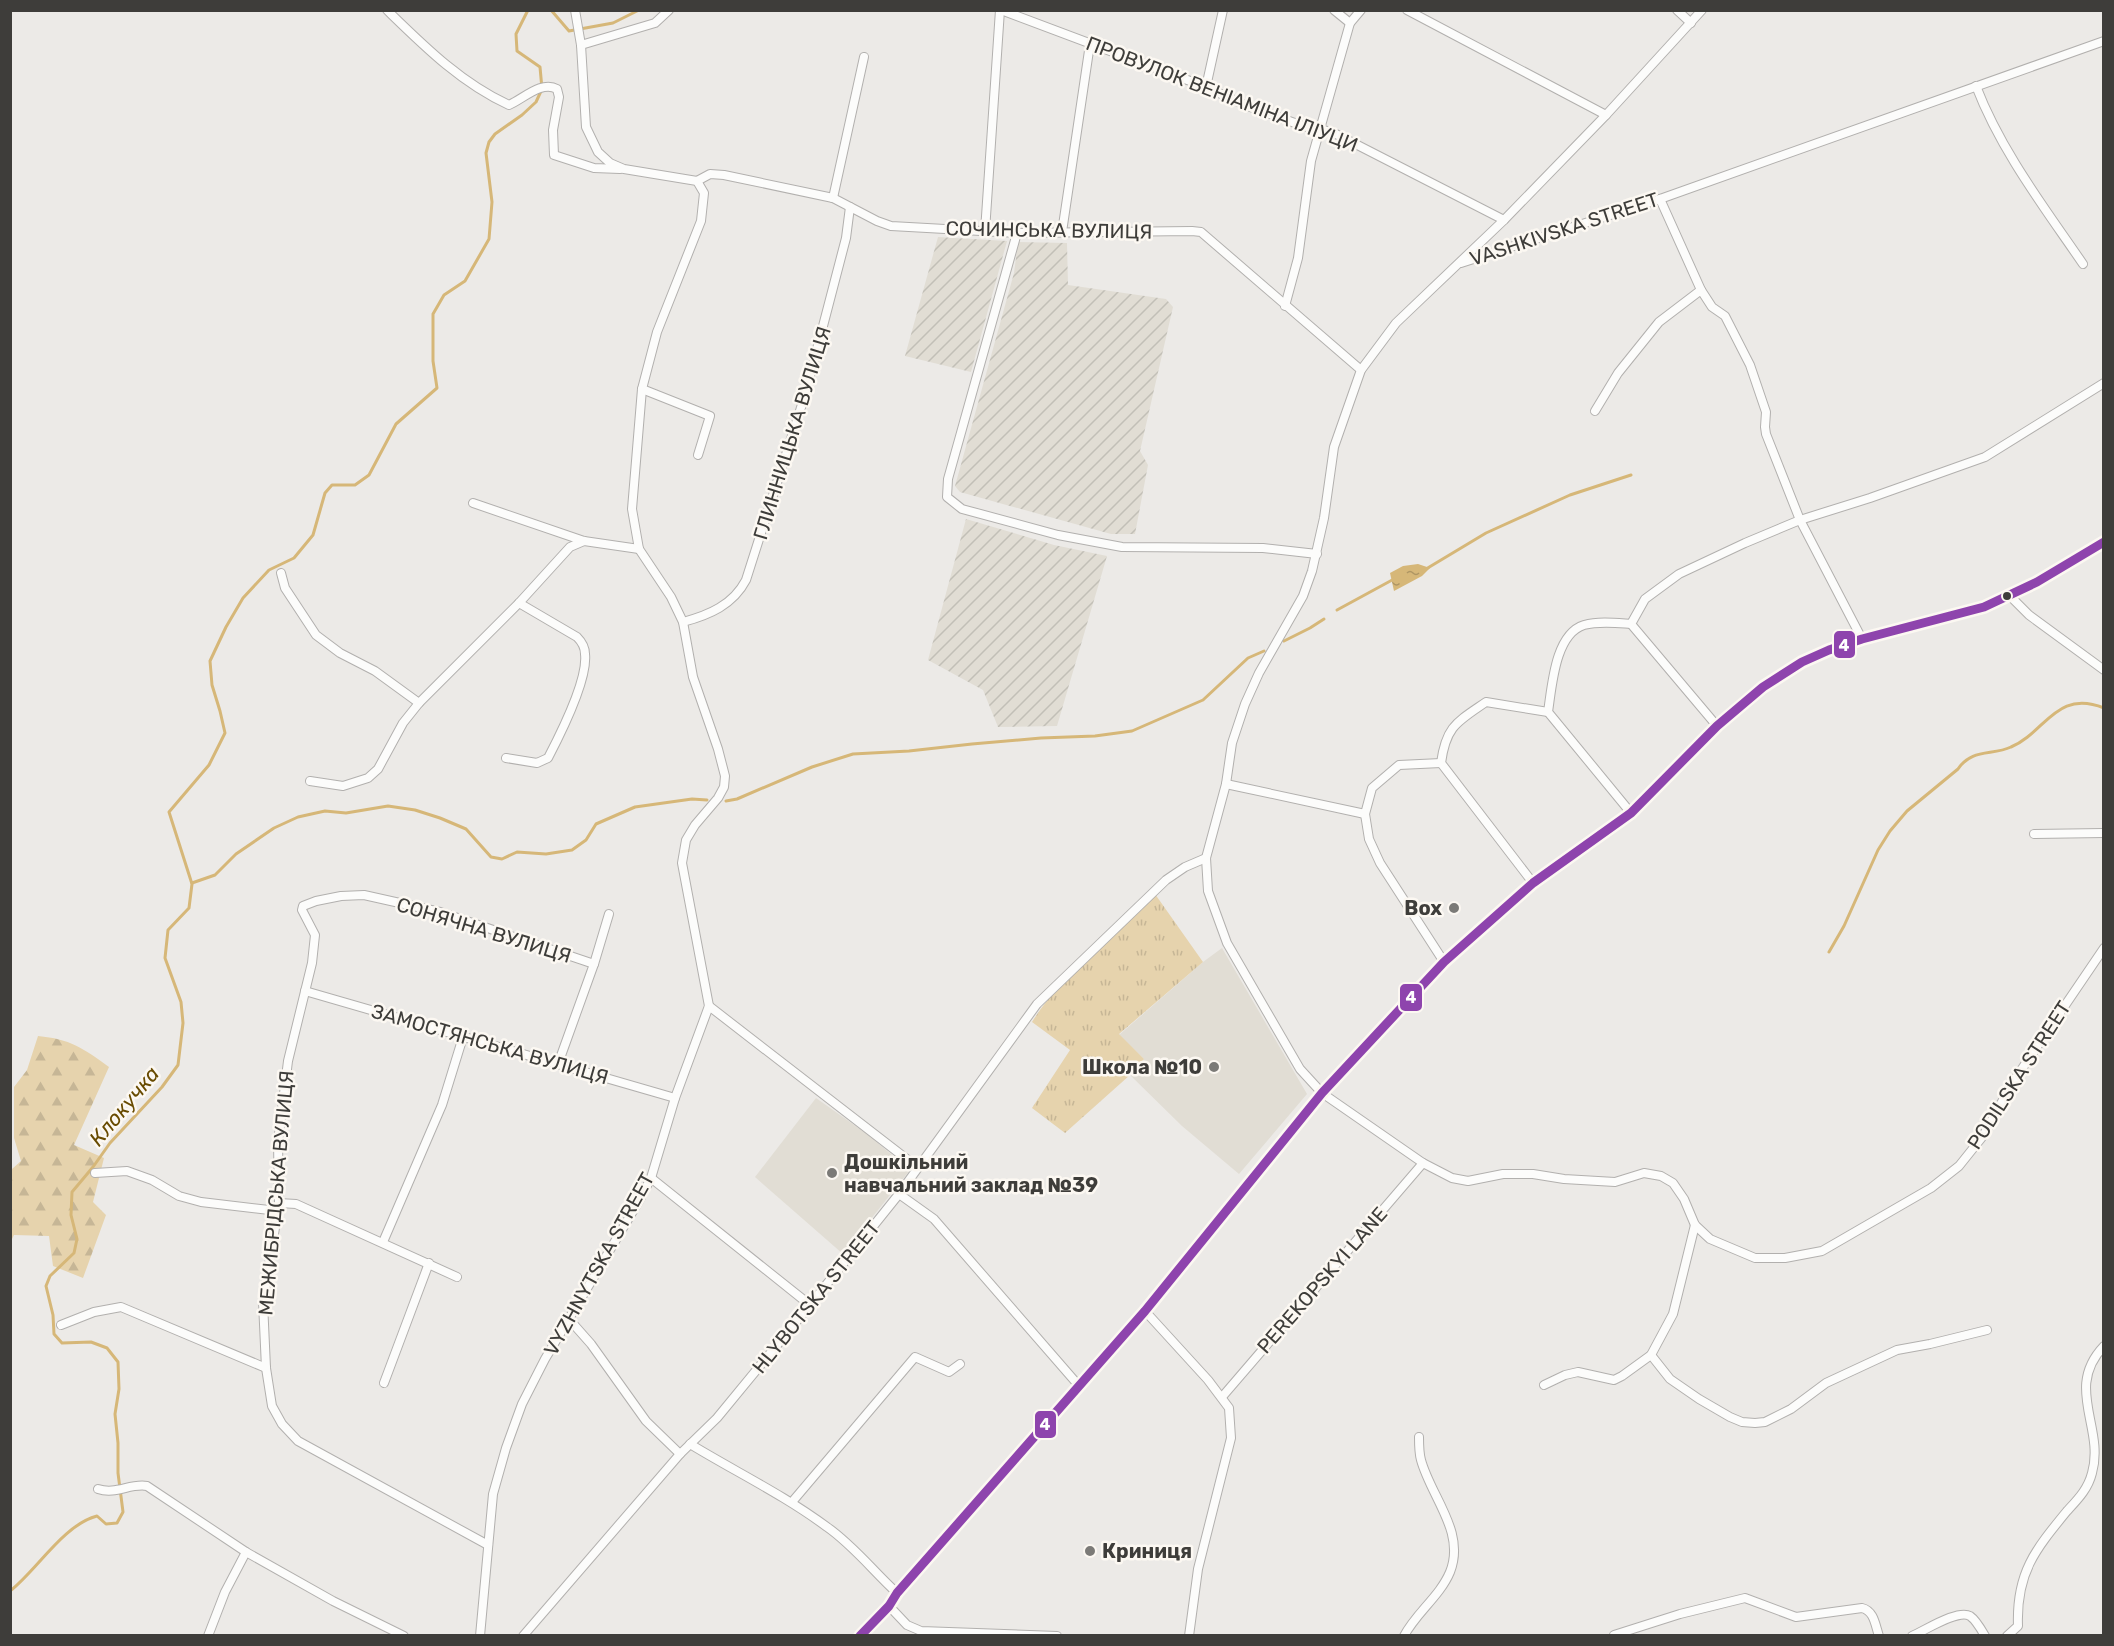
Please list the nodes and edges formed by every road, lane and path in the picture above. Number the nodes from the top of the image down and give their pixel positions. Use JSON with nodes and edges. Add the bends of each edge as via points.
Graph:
{"nodes":[{"id":1,"x":387,"y":10,"type":"edge"},
{"id":2,"x":575,"y":10,"type":"edge"},
{"id":3,"x":669,"y":10,"type":"edge"},
{"id":4,"x":1000,"y":10,"type":"edge"},
{"id":5,"x":1223,"y":10,"type":"edge"},
{"id":6,"x":1334,"y":10,"type":"edge"},
{"id":7,"x":1361,"y":10,"type":"edge"},
{"id":8,"x":1407,"y":10,"type":"edge"},
{"id":9,"x":1677,"y":10,"type":"edge"},
{"id":10,"x":1702,"y":10,"type":"edge"},
{"id":11,"x":1350,"y":23,"type":"junction"},
{"id":12,"x":1692,"y":23,"type":"junction"},
{"id":13,"x":2103,"y":41,"type":"edge"},
{"id":14,"x":580,"y":42,"type":"junction"},
{"id":15,"x":1090,"y":44,"type":"junction"},
{"id":16,"x":864,"y":57,"type":"dead end"},
{"id":17,"x":1976,"y":86,"type":"junction"},
{"id":18,"x":1206,"y":87,"type":"junction"},
{"id":19,"x":1606,"y":115,"type":"junction"},
{"id":20,"x":1320,"y":130,"type":"junction"},
{"id":21,"x":624,"y":169,"type":"junction"},
{"id":22,"x":697,"y":181,"type":"junction"},
{"id":23,"x":832,"y":198,"type":"junction"},
{"id":24,"x":1659,"y":199,"type":"junction"},
{"id":25,"x":850,"y":207,"type":"junction"},
{"id":26,"x":1504,"y":220,"type":"junction"},
{"id":27,"x":985,"y":231,"type":"junction"},
{"id":28,"x":1062,"y":232,"type":"junction"},
{"id":29,"x":1017,"y":233,"type":"junction"},
{"id":30,"x":1459,"y":264,"type":"junction"},
{"id":31,"x":2083,"y":264,"type":"dead end"},
{"id":32,"x":1701,"y":290,"type":"junction"},
{"id":33,"x":1286,"y":306,"type":"junction"},
{"id":34,"x":1361,"y":370,"type":"junction"},
{"id":35,"x":2103,"y":383,"type":"edge"},
{"id":36,"x":642,"y":389,"type":"junction"},
{"id":37,"x":1595,"y":411,"type":"dead end"},
{"id":38,"x":698,"y":455,"type":"dead end"},
{"id":39,"x":472,"y":503,"type":"dead end"},
{"id":40,"x":1800,"y":520,"type":"junction"},
{"id":41,"x":584,"y":541,"type":"junction"},
{"id":42,"x":2103,"y":542,"type":"edge"},
{"id":43,"x":639,"y":549,"type":"junction"},
{"id":44,"x":1317,"y":554,"type":"junction"},
{"id":45,"x":282,"y":573,"type":"dead end"},
{"id":46,"x":2010,"y":596,"type":"junction"},
{"id":47,"x":519,"y":603,"type":"junction"},
{"id":48,"x":683,"y":622,"type":"junction"},
{"id":49,"x":1631,"y":624,"type":"junction"},
{"id":50,"x":1862,"y":639,"type":"junction"},
{"id":51,"x":2103,"y":670,"type":"edge"},
{"id":52,"x":419,"y":703,"type":"junction"},
{"id":53,"x":1548,"y":712,"type":"junction"},
{"id":54,"x":1717,"y":726,"type":"junction"},
{"id":55,"x":506,"y":758,"type":"dead end"},
{"id":56,"x":1441,"y":763,"type":"junction"},
{"id":57,"x":310,"y":781,"type":"dead end"},
{"id":58,"x":1226,"y":784,"type":"junction"},
{"id":59,"x":1631,"y":813,"type":"junction"},
{"id":60,"x":1365,"y":814,"type":"junction"},
{"id":61,"x":2103,"y":833,"type":"edge"},
{"id":62,"x":2034,"y":834,"type":"dead end"},
{"id":63,"x":1206,"y":858,"type":"junction"},
{"id":64,"x":1533,"y":883,"type":"junction"},
{"id":65,"x":303,"y":906,"type":"joint"},
{"id":66,"x":609,"y":914,"type":"dead end"},
{"id":67,"x":2103,"y":948,"type":"edge"},
{"id":68,"x":1444,"y":962,"type":"junction"},
{"id":69,"x":594,"y":964,"type":"junction"},
{"id":70,"x":304,"y":991,"type":"junction"},
{"id":71,"x":709,"y":1006,"type":"junction"},
{"id":72,"x":463,"y":1037,"type":"junction"},
{"id":73,"x":558,"y":1064,"type":"junction"},
{"id":74,"x":1322,"y":1094,"type":"junction"},
{"id":75,"x":675,"y":1098,"type":"junction"},
{"id":76,"x":1423,"y":1163,"type":"junction"},
{"id":77,"x":917,"y":1167,"type":"junction"},
{"id":78,"x":95,"y":1173,"type":"dead end"},
{"id":79,"x":651,"y":1178,"type":"junction"},
{"id":80,"x":899,"y":1194,"type":"junction"},
{"id":81,"x":278,"y":1207,"type":"junction"},
{"id":82,"x":1695,"y":1224,"type":"junction"},
{"id":83,"x":383,"y":1242,"type":"junction"},
{"id":84,"x":429,"y":1263,"type":"junction"},
{"id":85,"x":457,"y":1277,"type":"dead end"},
{"id":86,"x":810,"y":1305,"type":"junction"},
{"id":87,"x":1145,"y":1311,"type":"junction"},
{"id":88,"x":568,"y":1318,"type":"junction"},
{"id":89,"x":61,"y":1325,"type":"dead end"},
{"id":90,"x":1987,"y":1330,"type":"dead end"},
{"id":91,"x":2103,"y":1346,"type":"edge"},
{"id":92,"x":1651,"y":1355,"type":"junction"},
{"id":93,"x":960,"y":1364,"type":"dead end"},
{"id":94,"x":266,"y":1368,"type":"junction"},
{"id":95,"x":384,"y":1383,"type":"dead end"},
{"id":96,"x":1544,"y":1385,"type":"dead end"},
{"id":97,"x":1080,"y":1387,"type":"junction"},
{"id":98,"x":1222,"y":1397,"type":"junction"},
{"id":99,"x":1419,"y":1437,"type":"dead end"},
{"id":100,"x":690,"y":1444,"type":"junction"},
{"id":101,"x":680,"y":1455,"type":"junction"},
{"id":102,"x":98,"y":1489,"type":"dead end"},
{"id":103,"x":792,"y":1502,"type":"junction"},
{"id":104,"x":488,"y":1545,"type":"junction"},
{"id":105,"x":246,"y":1552,"type":"junction"},
{"id":106,"x":897,"y":1593,"type":"junction"},
{"id":107,"x":888,"y":1606,"type":"junction"},
{"id":108,"x":2018,"y":1626,"type":"junction"},
{"id":109,"x":208,"y":1635,"type":"edge"},
{"id":110,"x":404,"y":1635,"type":"edge"},
{"id":111,"x":480,"y":1635,"type":"edge"},
{"id":112,"x":523,"y":1635,"type":"edge"},
{"id":113,"x":860,"y":1635,"type":"edge"},
{"id":114,"x":1057,"y":1635,"type":"edge"},
{"id":115,"x":1189,"y":1635,"type":"edge"},
{"id":116,"x":1404,"y":1635,"type":"edge"},
{"id":117,"x":1614,"y":1635,"type":"edge"},
{"id":118,"x":1879,"y":1635,"type":"edge"},
{"id":119,"x":1912,"y":1635,"type":"edge"},
{"id":120,"x":1985,"y":1635,"type":"edge"},
{"id":121,"x":2007,"y":1635,"type":"edge"},
{"id":122,"x":2021,"y":1635,"type":"edge"}],
"edges":[{"from":1,"to":21,"type":"street","via":[[428,50],[498,100],[509,105],[537,88],[557,89],[560,97],[553,130],[554,155],[594,168]]},
{"from":2,"to":14,"type":"street"},
{"from":3,"to":14,"type":"street","via":[[656,23]]},
{"from":4,"to":15,"type":"street","name":"ПРОВУЛОК ВЕНІАМІНА ІЛІУЦИ"},
{"from":4,"to":27,"type":"street"},
{"from":5,"to":18,"type":"street"},
{"from":6,"to":11,"type":"street"},
{"from":7,"to":11,"type":"street"},
{"from":8,"to":19,"type":"street"},
{"from":9,"to":12,"type":"street"},
{"from":10,"to":12,"type":"street"},
{"from":11,"to":20,"type":"street"},
{"from":12,"to":19,"type":"street"},
{"from":13,"to":17,"type":"street","name":"VASHKIVSKA STREET"},
{"from":14,"to":21,"type":"street","via":[[586,128],[598,152]]},
{"from":15,"to":18,"type":"street","name":"ПРОВУЛОК ВЕНІАМІНА ІЛІУЦИ"},
{"from":15,"to":28,"type":"street"},
{"from":16,"to":23,"type":"street"},
{"from":17,"to":24,"type":"street","name":"VASHKIVSKA STREET"},
{"from":17,"to":31,"type":"street","via":[[1996,132]]},
{"from":18,"to":20,"type":"street","name":"ПРОВУЛОК ВЕНІАМІНА ІЛІУЦИ","via":[[1245,105]]},
{"from":19,"to":26,"type":"street"},
{"from":20,"to":26,"type":"street","name":"ПРОВУЛОК ВЕНІАМІНА ІЛІУЦИ","via":[[1332,132]]},
{"from":20,"to":33,"type":"street"},
{"from":21,"to":22,"type":"street"},
{"from":22,"to":23,"type":"street","name":"СОЧИНСЬКА ВУЛИЦЯ","via":[[710,174],[724,175]]},
{"from":22,"to":36,"type":"street","via":[[704,193],[701,221],[657,332]]},
{"from":23,"to":25,"type":"street","name":"СОЧИНСЬКА ВУЛИЦЯ"},
{"from":24,"to":30,"type":"street","name":"VASHKIVSKA STREET"},
{"from":24,"to":32,"type":"street"},
{"from":25,"to":27,"type":"street","name":"СОЧИНСЬКА ВУЛИЦЯ","via":[[891,226]]},
{"from":25,"to":48,"type":"street","name":"ГЛИННИЦЬКА ВУЛИЦЯ","via":[[846,238],[805,394],[747,580],[728,603]]},
{"from":26,"to":30,"type":"street"},
{"from":27,"to":29,"type":"street","name":"СОЧИНСЬКА ВУЛИЦЯ"},
{"from":28,"to":29,"type":"street","name":"СОЧИНСЬКА ВУЛИЦЯ"},
{"from":28,"to":33,"type":"street","name":"СОЧИНСЬКА ВУЛИЦЯ","via":[[1201,232]]},
{"from":29,"to":44,"type":"street","via":[[948,479],[947,497],[962,509],[1058,535],[1122,547],[1263,548]]},
{"from":30,"to":34,"type":"street","name":"VASHKIVSKA STREET","via":[[1396,323]]},
{"from":32,"to":37,"type":"street","via":[[1659,322],[1618,373]]},
{"from":32,"to":40,"type":"street","via":[[1712,307],[1725,316],[1750,365],[1766,412],[1766,434]]},
{"from":33,"to":34,"type":"street","name":"СОЧИНСЬКА ВУЛИЦЯ"},
{"from":34,"to":44,"type":"street","name":"VASHKIVSKA STREET","via":[[1334,447]]},
{"from":35,"to":40,"type":"street","via":[[1985,457]]},
{"from":36,"to":38,"type":"street","via":[[710,416]]},
{"from":36,"to":43,"type":"street","via":[[632,509]]},
{"from":39,"to":41,"type":"street"},
{"from":40,"to":49,"type":"street","via":[[1678,573],[1646,599]]},
{"from":40,"to":50,"type":"street"},
{"from":41,"to":43,"type":"street"},
{"from":41,"to":47,"type":"street","via":[[570,547]]},
{"from":42,"to":46,"type":"street"},
{"from":43,"to":48,"type":"street"},
{"from":44,"to":58,"type":"street","name":"VASHKIVSKA STREET","via":[[1303,596],[1245,704],[1232,743]]},
{"from":45,"to":52,"type":"street","via":[[285,588],[316,635]]},
{"from":46,"to":50,"type":"street","via":[[1984,607]]},
{"from":46,"to":51,"type":"street","via":[[2029,615]]},
{"from":47,"to":52,"type":"street"},
{"from":47,"to":55,"type":"street","via":[[578,637],[586,655],[580,687],[548,758],[537,763]]},
{"from":48,"to":71,"type":"street","via":[[693,677],[725,776],[718,798],[686,840],[682,863]]},
{"from":49,"to":53,"type":"street","via":[[1584,626],[1570,635],[1559,654]]},
{"from":49,"to":54,"type":"street"},
{"from":50,"to":54,"type":"street","via":[[1802,662],[1763,687]]},
{"from":52,"to":57,"type":"street","via":[[403,723],[378,769],[368,778],[343,786]]},
{"from":53,"to":56,"type":"street","via":[[1486,702],[1457,721],[1444,742]]},
{"from":53,"to":59,"type":"street"},
{"from":54,"to":59,"type":"street"},
{"from":56,"to":60,"type":"street","via":[[1399,765],[1372,788]]},
{"from":56,"to":64,"type":"street"},
{"from":58,"to":60,"type":"street"},
{"from":58,"to":63,"type":"street","name":"VASHKIVSKA STREET"},
{"from":59,"to":64,"type":"street"},
{"from":60,"to":68,"type":"street","via":[[1369,839],[1380,863]]},
{"from":61,"to":62,"type":"street"},
{"from":63,"to":74,"type":"street","name":"VASHKIVSKA STREET","via":[[1208,891],[1227,943],[1300,1069]]},
{"from":63,"to":77,"type":"street","name":"HLYBOTSKA STREET","via":[[1166,880],[1037,1004]]},
{"from":64,"to":68,"type":"street"},
{"from":65,"to":69,"type":"street","name":"СОНЯЧНА ВУЛИЦЯ","via":[[364,895],[440,912]]},
{"from":65,"to":70,"type":"street","name":"МЕЖИБРІДСЬКА ВУЛИЦЯ","via":[[315,934]]},
{"from":66,"to":69,"type":"street","name":"СОНЯЧНА ВУЛИЦЯ"},
{"from":67,"to":82,"type":"street","name":"PODILSKA STREET","via":[[2013,1082],[1983,1136],[1944,1179],[1822,1251],[1785,1258],[1755,1258],[1710,1239]]},
{"from":68,"to":74,"type":"street"},
{"from":69,"to":73,"type":"street","name":"СОНЯЧНА ВУЛИЦЯ"},
{"from":70,"to":72,"type":"street","name":"ЗАМОСТЯНСЬКА ВУЛИЦЯ"},
{"from":70,"to":81,"type":"street","name":"МЕЖИБРІДСЬКА ВУЛИЦЯ","via":[[288,1061],[278,1142]]},
{"from":71,"to":75,"type":"street","name":"VYZHNYTSKA STREET"},
{"from":71,"to":77,"type":"street"},
{"from":72,"to":73,"type":"street","name":"ЗАМОСТЯНСЬКА ВУЛИЦЯ"},
{"from":72,"to":83,"type":"street","via":[[442,1105]]},
{"from":73,"to":75,"type":"street","name":"ЗАМОСТЯНСЬКА ВУЛИЦЯ"},
{"from":74,"to":76,"type":"street","name":"PODILSKA STREET"},
{"from":74,"to":87,"type":"street"},
{"from":75,"to":79,"type":"street","name":"VYZHNYTSKA STREET"},
{"from":76,"to":82,"type":"street","name":"PODILSKA STREET","via":[[1452,1178],[1468,1181],[1503,1174],[1615,1182],[1644,1173],[1661,1176],[1673,1183]]},
{"from":76,"to":98,"type":"street","name":"PEREKOPSKYI LANE"},
{"from":77,"to":80,"type":"street","name":"HLYBOTSKA STREET"},
{"from":78,"to":81,"type":"street","via":[[127,1171],[201,1202]]},
{"from":79,"to":86,"type":"street"},
{"from":79,"to":88,"type":"street","name":"VYZHNYTSKA STREET"},
{"from":80,"to":86,"type":"street","name":"HLYBOTSKA STREET"},
{"from":80,"to":97,"type":"street","via":[[934,1219]]},
{"from":81,"to":83,"type":"street","via":[[296,1204]]},
{"from":81,"to":94,"type":"street","name":"МЕЖИБРІДСЬКА ВУЛИЦЯ","via":[[263,1302]]},
{"from":82,"to":92,"type":"street","via":[[1673,1314]]},
{"from":83,"to":84,"type":"street"},
{"from":84,"to":85,"type":"street"},
{"from":84,"to":95,"type":"street"},
{"from":86,"to":100,"type":"street","name":"HLYBOTSKA STREET","via":[[717,1418]]},
{"from":87,"to":97,"type":"street"},
{"from":87,"to":98,"type":"street"},
{"from":88,"to":101,"type":"street","via":[[646,1420]]},
{"from":88,"to":104,"type":"street","name":"VYZHNYTSKA STREET","via":[[522,1404],[506,1448],[493,1494]]},
{"from":89,"to":94,"type":"street","via":[[121,1307]]},
{"from":90,"to":92,"type":"street","via":[[1897,1350],[1826,1383],[1791,1409],[1755,1423],[1730,1417],[1699,1399],[1670,1378]]},
{"from":91,"to":108,"type":"street","via":[[2090,1364],[2084,1388],[2095,1459],[2092,1474],[2086,1489],[2031,1558],[2021,1589]]},
{"from":92,"to":96,"type":"street","via":[[1614,1380],[1578,1372]]},
{"from":93,"to":103,"type":"street","via":[[949,1372],[915,1357]]},
{"from":94,"to":104,"type":"street","name":"МЕЖИБРІДСЬКА ВУЛИЦЯ","via":[[272,1406],[298,1441]]},
{"from":97,"to":106,"type":"street"},
{"from":98,"to":115,"type":"street","via":[[1229,1408],[1231,1438],[1198,1569]]},
{"from":99,"to":116,"type":"street","via":[[1421,1459],[1445,1514],[1455,1550],[1448,1578]]},
{"from":100,"to":101,"type":"street","name":"HLYBOTSKA STREET"},
{"from":100,"to":103,"type":"street"},
{"from":101,"to":112,"type":"street","name":"HLYBOTSKA STREET"},
{"from":102,"to":105,"type":"street","via":[[106,1492],[137,1484],[147,1486]]},
{"from":103,"to":106,"type":"street","via":[[830,1529]]},
{"from":104,"to":111,"type":"street","name":"VYZHNYTSKA STREET"},
{"from":105,"to":109,"type":"street"},
{"from":105,"to":110,"type":"street"},
{"from":106,"to":107,"type":"street"},
{"from":107,"to":113,"type":"street"},
{"from":107,"to":114,"type":"street","via":[[907,1625],[921,1631]]},
{"from":108,"to":121,"type":"street"},
{"from":108,"to":122,"type":"street"},
{"from":117,"to":118,"type":"street","via":[[1745,1598],[1796,1617],[1868,1609]]},
{"from":119,"to":120,"type":"street","via":[[1962,1614],[1973,1619]]}]}
